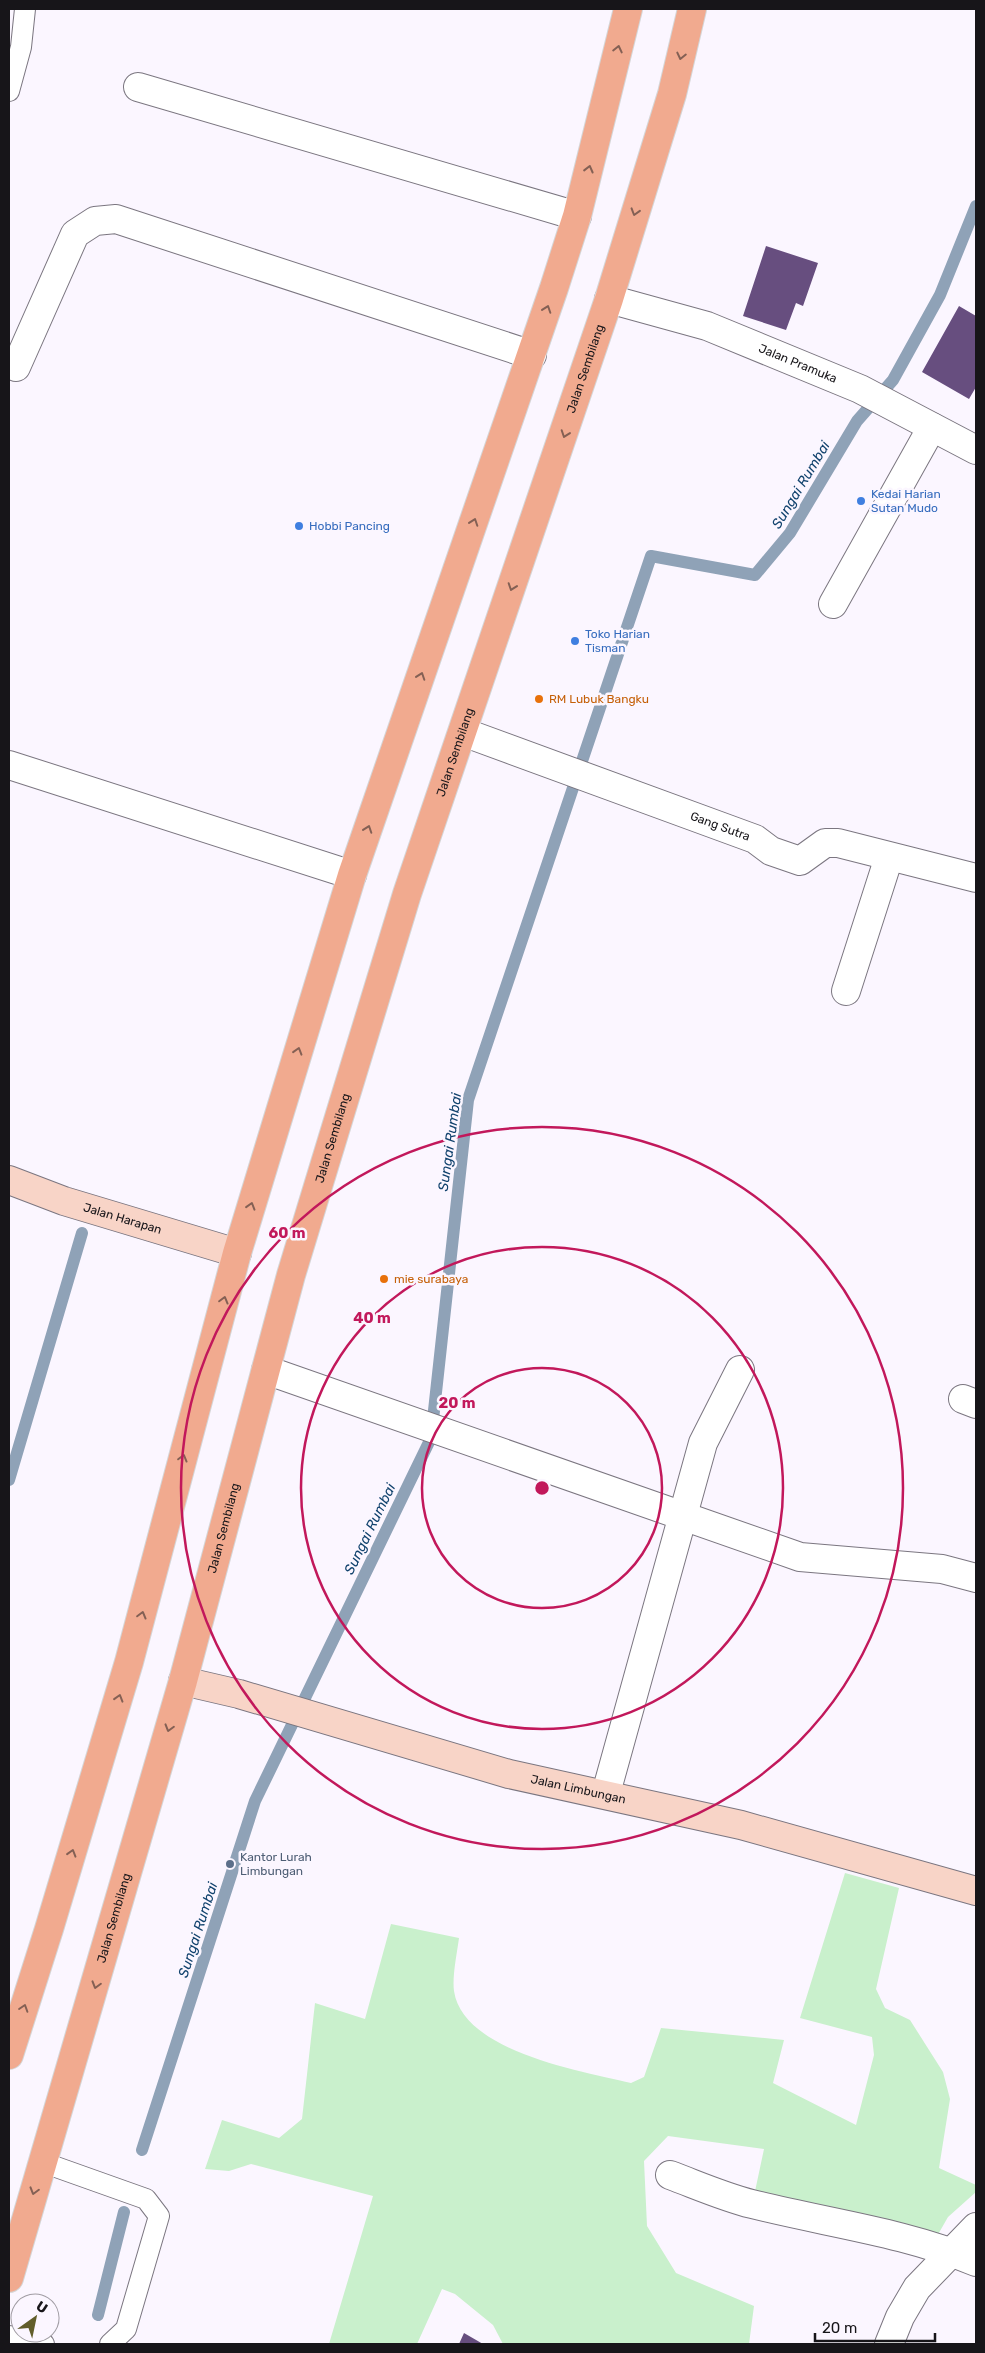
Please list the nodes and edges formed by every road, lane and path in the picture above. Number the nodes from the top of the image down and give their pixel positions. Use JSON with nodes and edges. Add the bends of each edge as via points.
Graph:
{"nodes":[{"id":1,"x":25,"y":9,"type":"edge"},
{"id":2,"x":628,"y":9,"type":"edge"},
{"id":3,"x":692,"y":9,"type":"edge"},
{"id":4,"x":138,"y":87,"type":"dead end"},
{"id":5,"x":9,"y":91,"type":"edge"},
{"id":6,"x":576,"y":216,"type":"junction"},
{"id":7,"x":610,"y":300,"type":"junction"},
{"id":8,"x":532,"y":355,"type":"junction"},
{"id":9,"x":16,"y":367,"type":"dead end"},
{"id":10,"x":932,"y":427,"type":"junction"},
{"id":11,"x":976,"y":450,"type":"edge"},
{"id":12,"x":833,"y":604,"type":"dead end"},
{"id":13,"x":463,"y":732,"type":"junction"},
{"id":14,"x":9,"y":765,"type":"edge"},
{"id":15,"x":889,"y":857,"type":"junction"},
{"id":16,"x":352,"y":875,"type":"junction"},
{"id":17,"x":976,"y":878,"type":"edge"},
{"id":18,"x":846,"y":991,"type":"dead end"},
{"id":19,"x":9,"y":1180,"type":"edge"},
{"id":20,"x":237,"y":1253,"type":"junction"},
{"id":21,"x":266,"y":1370,"type":"junction"},
{"id":22,"x":740,"y":1370,"type":"dead end"},
{"id":23,"x":682,"y":1517,"type":"junction"},
{"id":24,"x":976,"y":1578,"type":"edge"},
{"id":25,"x":182,"y":1681,"type":"junction"},
{"id":26,"x":606,"y":1794,"type":"junction"},
{"id":27,"x":976,"y":1890,"type":"edge"},
{"id":28,"x":9,"y":2055,"type":"edge"},
{"id":29,"x":42,"y":2162,"type":"junction"},
{"id":30,"x":670,"y":2175,"type":"dead end"},
{"id":31,"x":976,"y":2227,"type":"edge"},
{"id":32,"x":964,"y":2257,"type":"edge"},
{"id":33,"x":9,"y":2278,"type":"edge"},
{"id":34,"x":9,"y":2336,"type":"edge"},
{"id":35,"x":44,"y":2344,"type":"edge"},
{"id":36,"x":110,"y":2344,"type":"edge"},
{"id":37,"x":889,"y":2344,"type":"edge"}],
"edges":[{"from":1,"to":5,"type":"lane","via":[[21,47]]},
{"from":6,"to":2,"type":"main road","one_way":true},
{"from":3,"to":7,"type":"main road","name":"Jalan Sembilang","one_way":true,"via":[[672,94]]},
{"from":4,"to":6,"type":"street"},
{"from":8,"to":6,"type":"main road","one_way":true},
{"from":7,"to":10,"type":"street","name":"Jalan Pramuka","via":[[707,326],[860,389]]},
{"from":7,"to":13,"type":"main road","name":"Jalan Sembilang","one_way":true},
{"from":8,"to":9,"type":"street","via":[[116,220],[95,221],[75,234]]},
{"from":16,"to":8,"type":"main road","one_way":true},
{"from":10,"to":11,"type":"street","name":"Jalan Pramuka"},
{"from":10,"to":12,"type":"street"},
{"from":13,"to":15,"type":"street","name":"Gang Sutra","via":[[754,839],[771,851],[800,861],[825,843],[838,843]]},
{"from":13,"to":21,"type":"main road","name":"Jalan Sembilang","via":[[407,894],[291,1275]]},
{"from":14,"to":16,"type":"street"},
{"from":15,"to":17,"type":"street","name":"Gang Sutra"},
{"from":15,"to":18,"type":"street"},
{"from":20,"to":16,"type":"main road","one_way":true},
{"from":19,"to":20,"type":"street","name":"Jalan Harapan","via":[[64,1201]]},
{"from":28,"to":20,"type":"main road","one_way":true,"via":[[129,1662]]},
{"from":21,"to":23,"type":"street"},
{"from":21,"to":25,"type":"main road","name":"Jalan Sembilang"},
{"from":22,"to":23,"type":"street","via":[[702,1443]]},
{"from":23,"to":24,"type":"street","via":[[800,1557],[942,1569]]},
{"from":23,"to":26,"type":"street"},
{"from":25,"to":26,"type":"street","name":"Jalan Limbungan","via":[[318,1716],[509,1774]]},
{"from":25,"to":29,"type":"main road","name":"Jalan Sembilang","one_way":true},
{"from":26,"to":27,"type":"street","name":"Jalan Limbungan","via":[[741,1825]]},
{"from":29,"to":33,"type":"main road","name":"Jalan Sembilang","one_way":true},
{"from":29,"to":36,"type":"lane","via":[[146,2200],[159,2216],[126,2329]]},
{"from":30,"to":32,"type":"street","via":[[751,2204],[843,2222]]},
{"from":31,"to":32,"type":"street"},
{"from":32,"to":37,"type":"street","via":[[917,2288]]},
{"from":34,"to":35,"type":"lane"}]}
